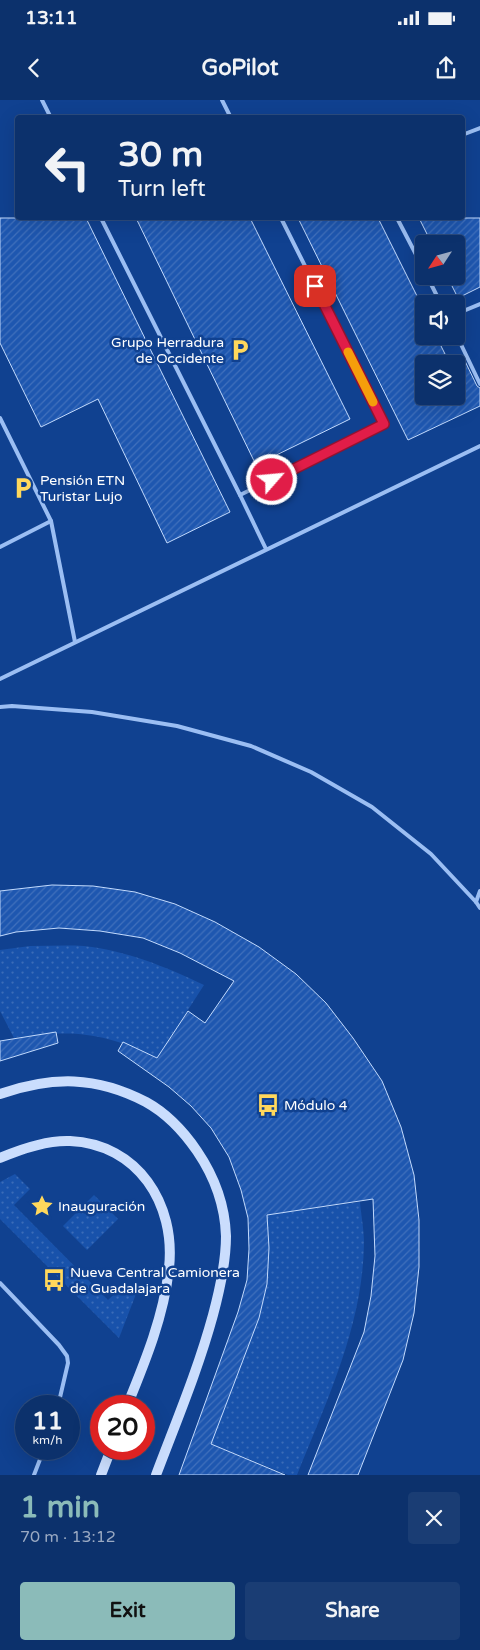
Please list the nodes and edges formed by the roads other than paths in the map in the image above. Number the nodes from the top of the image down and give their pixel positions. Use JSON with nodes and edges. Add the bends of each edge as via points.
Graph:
{"nodes":[{"id":1,"x":42,"y":100,"type":"edge"},
{"id":2,"x":222,"y":100,"type":"edge"},
{"id":3,"x":50,"y":115,"type":"edge"},
{"id":4,"x":229,"y":115,"type":"edge"},
{"id":5,"x":480,"y":128,"type":"edge"},
{"id":6,"x":465,"y":135,"type":"edge"},
{"id":7,"x":102,"y":220,"type":"edge"},
{"id":8,"x":281,"y":220,"type":"edge"},
{"id":9,"x":398,"y":220,"type":"edge"},
{"id":10,"x":415,"y":253,"type":"edge"},
{"id":11,"x":480,"y":304,"type":"edge"},
{"id":12,"x":465,"y":310,"type":"edge"},
{"id":13,"x":461,"y":345,"type":"edge"},
{"id":14,"x":480,"y":384,"type":"edge"},
{"id":15,"x":0,"y":418,"type":"edge"},
{"id":16,"x":480,"y":446,"type":"edge"},
{"id":17,"x":240,"y":495,"type":"junction"},
{"id":18,"x":51,"y":521,"type":"junction"},
{"id":19,"x":0,"y":547,"type":"edge"},
{"id":20,"x":266,"y":549,"type":"junction"},
{"id":21,"x":76,"y":642,"type":"junction"},
{"id":22,"x":0,"y":679,"type":"edge"},
{"id":23,"x":0,"y":706,"type":"edge"},
{"id":24,"x":480,"y":891,"type":"edge"},
{"id":25,"x":476,"y":902,"type":"junction"},
{"id":26,"x":480,"y":908,"type":"edge"},
{"id":27,"x":0,"y":1094,"type":"edge"},
{"id":28,"x":0,"y":1158,"type":"edge"},
{"id":29,"x":0,"y":1283,"type":"edge"},
{"id":30,"x":61,"y":1395,"type":"edge"},
{"id":31,"x":131,"y":1395,"type":"edge"},
{"id":32,"x":40,"y":1460,"type":"edge"},
{"id":33,"x":106,"y":1460,"type":"edge"},
{"id":34,"x":34,"y":1475,"type":"edge"},
{"id":35,"x":100,"y":1475,"type":"edge"},
{"id":36,"x":156,"y":1475,"type":"edge"}],
"edges":[{"from":1,"to":3,"type":"lane"},
{"from":2,"to":4,"type":"lane"},
{"from":5,"to":6,"type":"lane"},
{"from":7,"to":17,"type":"lane"},
{"from":8,"to":17,"type":"lane","via":[[384,424]]},
{"from":9,"to":10,"type":"lane"},
{"from":11,"to":12,"type":"lane"},
{"from":13,"to":14,"type":"lane"},
{"from":15,"to":18,"type":"lane"},
{"from":16,"to":20,"type":"lane"},
{"from":17,"to":20,"type":"lane"},
{"from":18,"to":19,"type":"lane"},
{"from":18,"to":21,"type":"lane"},
{"from":20,"to":21,"type":"lane"},
{"from":21,"to":22,"type":"lane"},
{"from":23,"to":25,"type":"lane","via":[[92,712],[177,726],[251,746],[311,772],[372,807],[431,854]]},
{"from":24,"to":25,"type":"lane"},
{"from":25,"to":26,"type":"lane"},
{"from":27,"to":36,"type":"street","via":[[43,1082],[78,1081],[128,1093],[151,1105],[190,1140],[215,1185],[223,1210],[226,1236],[220,1289],[189,1389]]},
{"from":28,"to":31,"type":"street","via":[[46,1144],[88,1143],[128,1162],[144,1177],[158,1198],[169,1229],[168,1276],[159,1319]]},
{"from":29,"to":30,"type":"lane","via":[[67,1356],[68,1369]]},
{"from":32,"to":34,"type":"lane"},
{"from":33,"to":35,"type":"street"}]}
